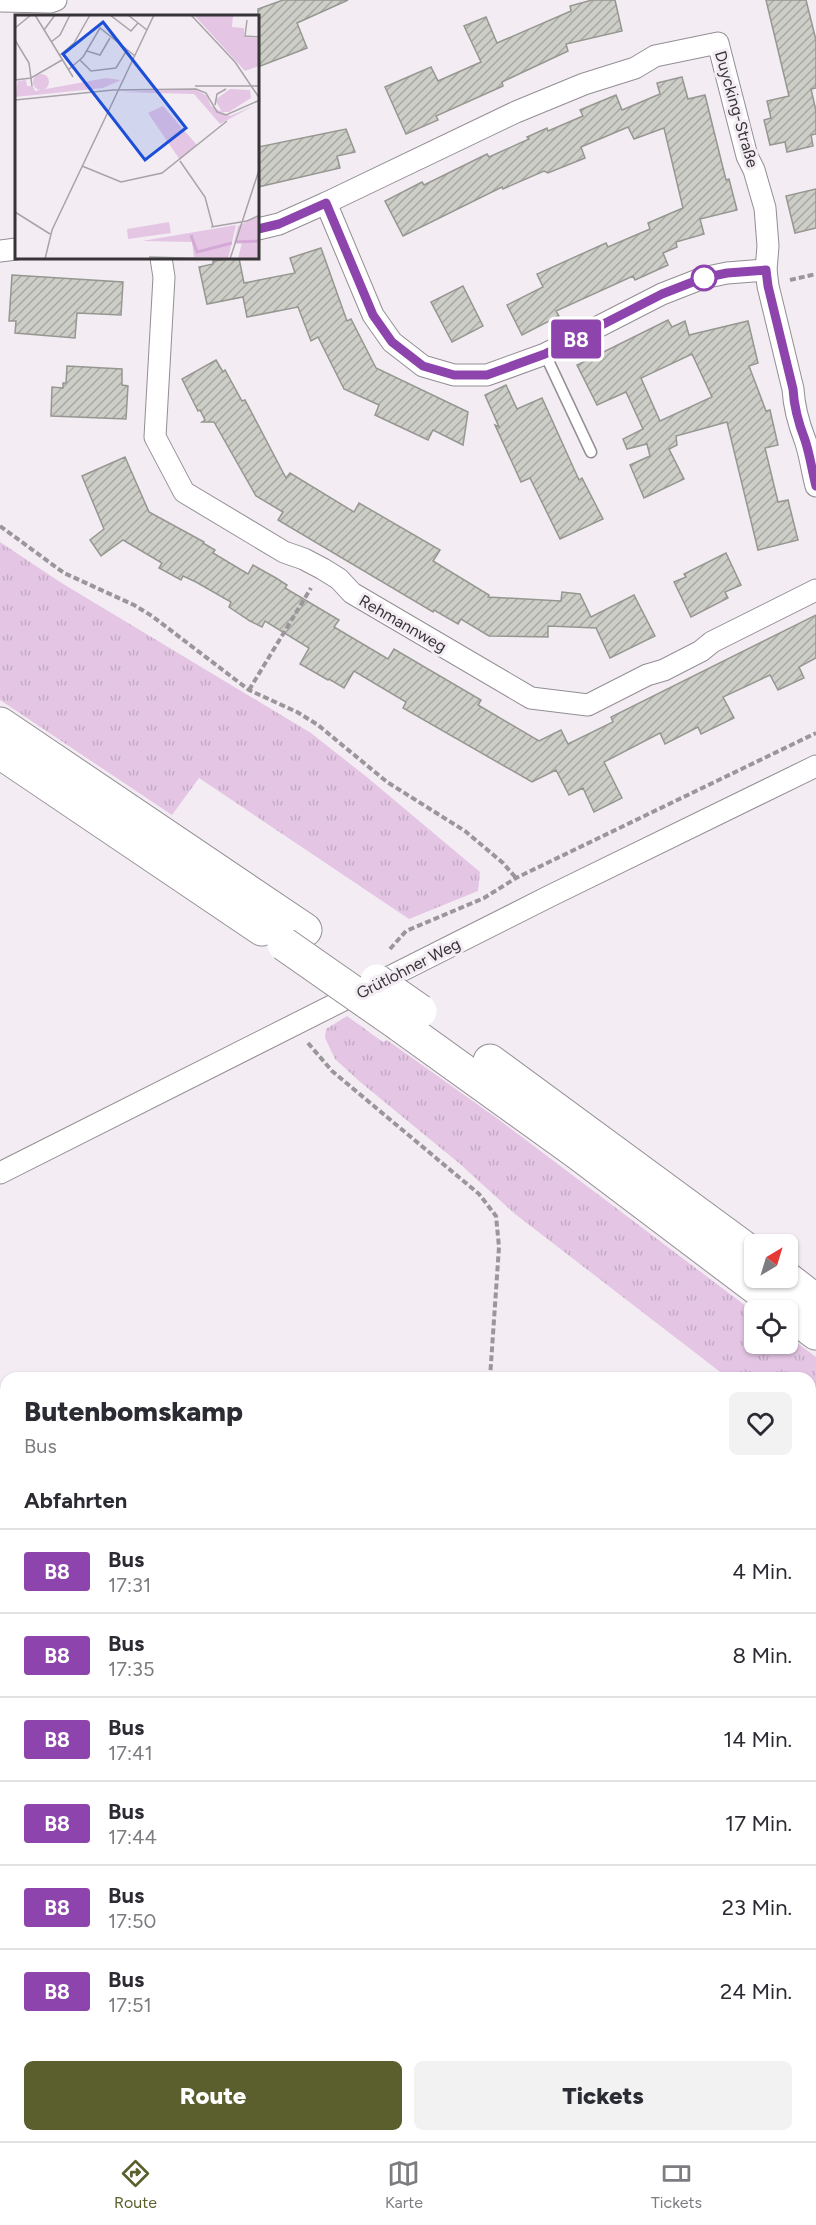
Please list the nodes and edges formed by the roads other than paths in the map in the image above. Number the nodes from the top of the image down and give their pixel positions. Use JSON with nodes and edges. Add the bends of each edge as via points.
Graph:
{"nodes":[{"id":1,"x":56,"y":0,"type":"edge"},
{"id":2,"x":0,"y":1,"type":"edge"},
{"id":3,"x":326,"y":203,"type":"junction"},
{"id":4,"x":260,"y":229,"type":"edge"},
{"id":5,"x":15,"y":249,"type":"edge"},
{"id":6,"x":0,"y":251,"type":"edge"},
{"id":7,"x":160,"y":260,"type":"edge"},
{"id":8,"x":766,"y":270,"type":"junction"},
{"id":9,"x":545,"y":354,"type":"junction"},
{"id":10,"x":591,"y":452,"type":"dead end"},
{"id":11,"x":816,"y":486,"type":"edge"},
{"id":12,"x":816,"y":590,"type":"edge"},
{"id":13,"x":0,"y":724,"type":"edge"},
{"id":14,"x":0,"y":752,"type":"edge"},
{"id":15,"x":816,"y":766,"type":"edge"},
{"id":16,"x":294,"y":937,"type":"junction"},
{"id":17,"x":410,"y":1018,"type":"junction"},
{"id":18,"x":0,"y":1173,"type":"edge"},
{"id":19,"x":744,"y":1248,"type":"edge"},
{"id":20,"x":798,"y":1287,"type":"edge"},
{"id":21,"x":816,"y":1300,"type":"edge"},
{"id":22,"x":816,"y":1333,"type":"edge"}],
"edges":[{"from":1,"to":2,"type":"street"},
{"from":3,"to":4,"type":"street","name":"Duycking-Straße"},
{"from":3,"to":8,"type":"street","name":"Duycking-Straße","via":[[516,112],[584,84],[635,68],[655,57],[718,43],[747,156],[765,208]]},
{"from":3,"to":9,"type":"street","via":[[373,315],[392,342],[423,366],[454,375],[487,375]]},
{"from":5,"to":6,"type":"street"},
{"from":7,"to":12,"type":"street","name":"Rehmannweg","via":[[164,277],[154,437],[184,492],[284,552],[339,579],[352,593],[531,698],[588,705],[683,661],[712,642]]},
{"from":8,"to":9,"type":"street","via":[[703,278],[662,294]]},
{"from":8,"to":11,"type":"street","name":"Duycking-Straße","via":[[799,428]]},
{"from":9,"to":10,"type":"lane"},
{"from":13,"to":16,"type":"highway"},
{"from":14,"to":16,"type":"highway"},
{"from":15,"to":18,"type":"street","name":"Grütlohner Weg"},
{"from":16,"to":17,"type":"highway","bridge":true},
{"from":17,"to":19,"type":"highway","via":[[598,1138]]},
{"from":17,"to":22,"type":"highway","via":[[569,1146]]},
{"from":20,"to":21,"type":"highway"}]}
